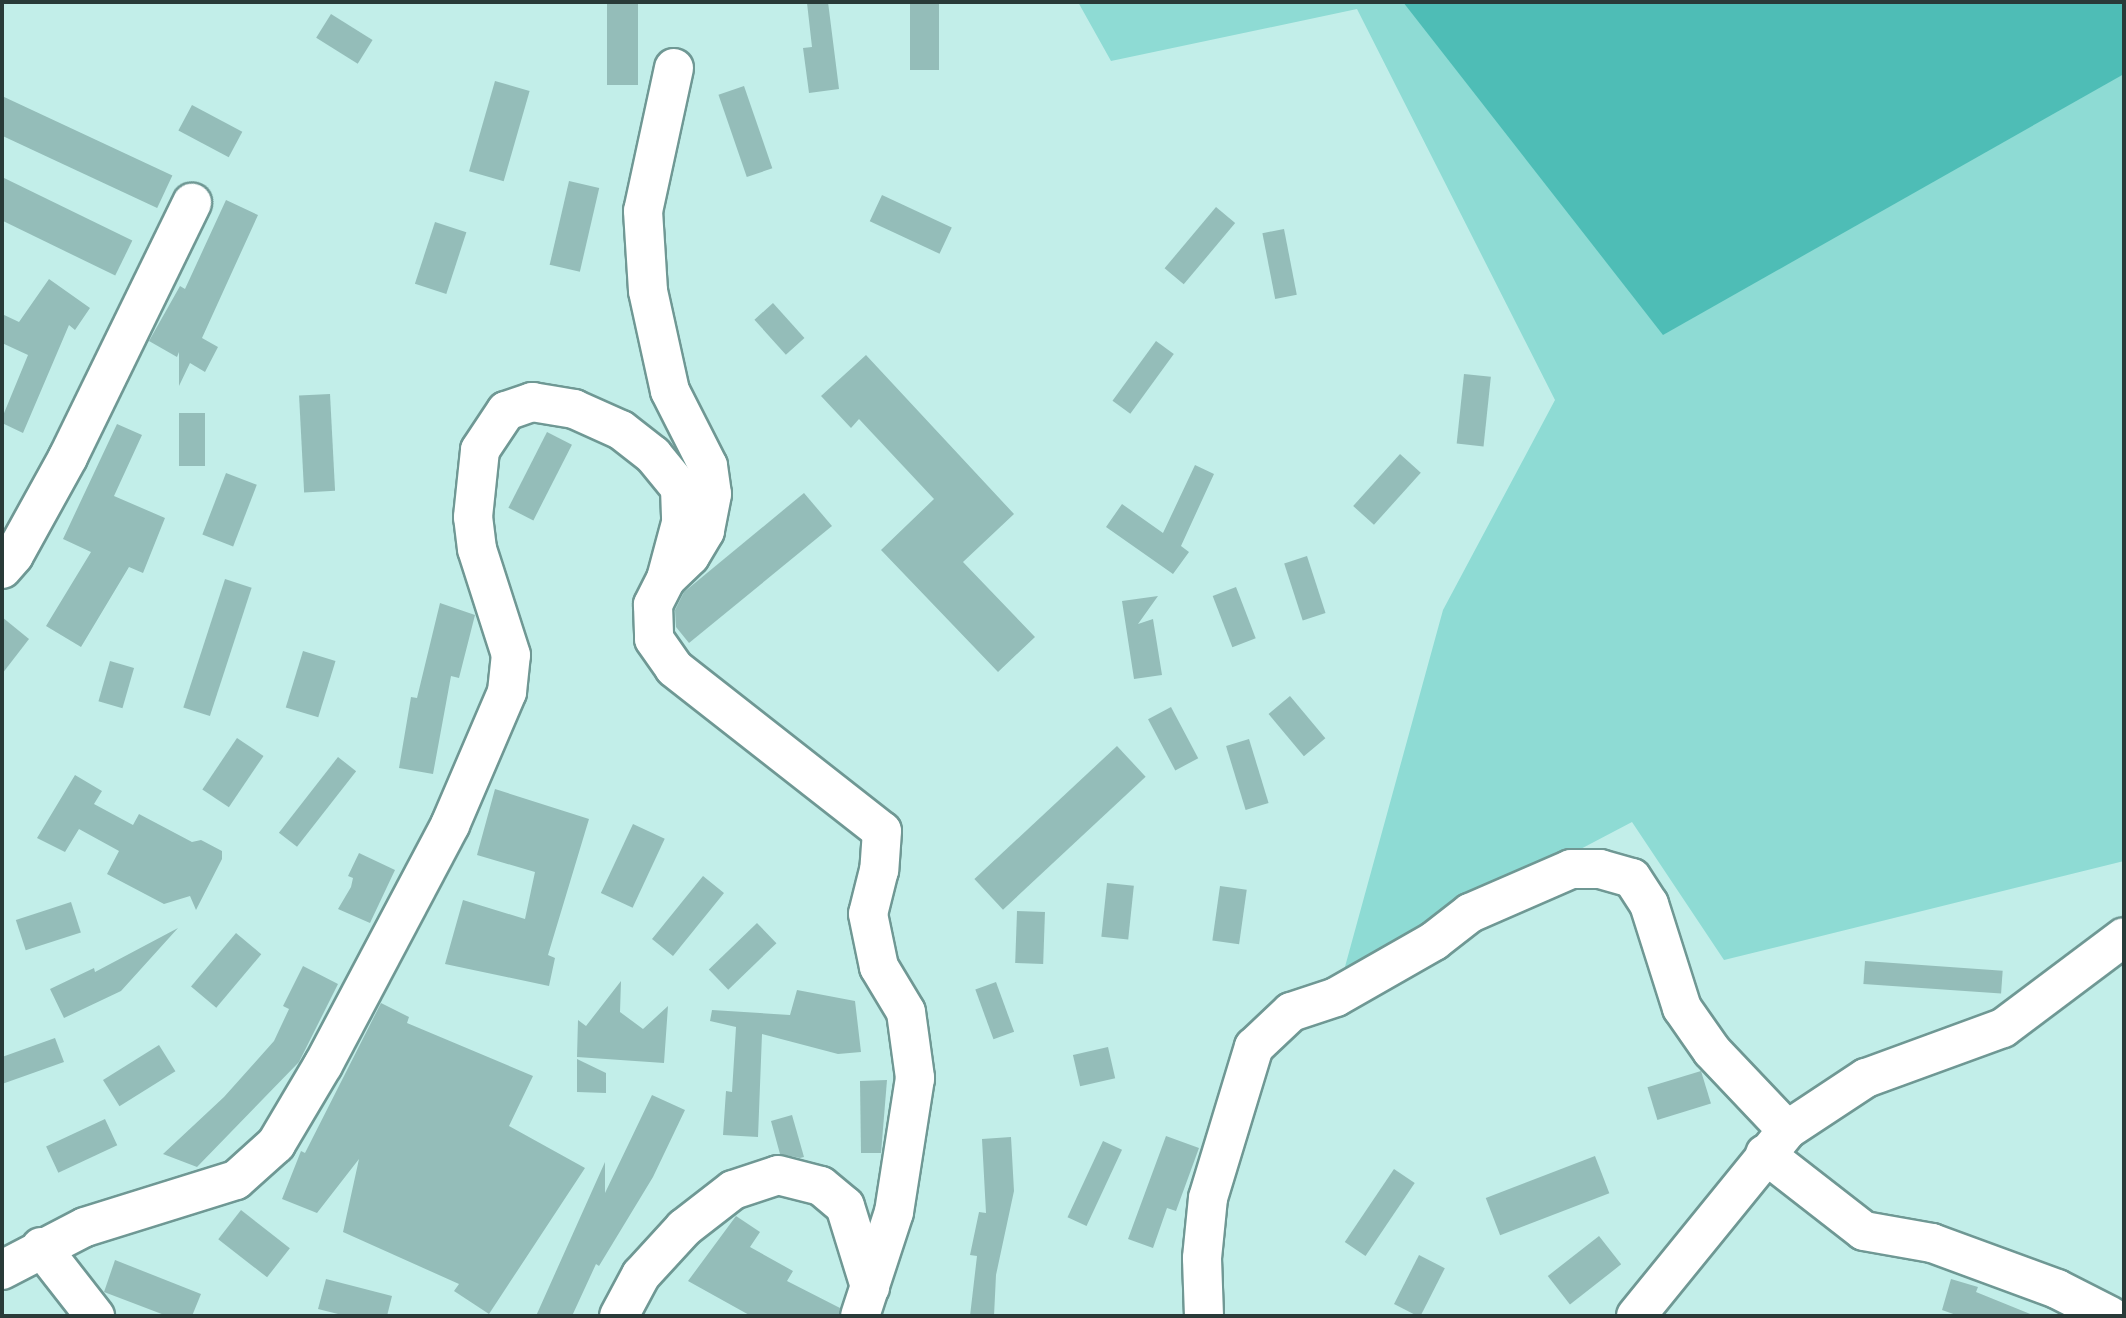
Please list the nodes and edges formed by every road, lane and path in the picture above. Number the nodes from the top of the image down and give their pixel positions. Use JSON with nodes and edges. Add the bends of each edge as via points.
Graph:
{"nodes":[{"id":1,"x":674,"y":68,"type":"dead end"},
{"id":2,"x":192,"y":203,"type":"dead end"},
{"id":3,"x":2,"y":569,"type":"edge"},
{"id":4,"x":666,"y":579,"type":"junction"},
{"id":5,"x":2124,"y":937,"type":"edge"},
{"id":6,"x":1776,"y":1142,"type":"junction"},
{"id":7,"x":41,"y":1247,"type":"junction"},
{"id":8,"x":2,"y":1270,"type":"edge"},
{"id":9,"x":865,"y":1301,"type":"edge"},
{"id":10,"x":95,"y":1316,"type":"edge"},
{"id":11,"x":619,"y":1316,"type":"edge"},
{"id":12,"x":1205,"y":1316,"type":"edge"},
{"id":13,"x":1636,"y":1316,"type":"edge"},
{"id":14,"x":2110,"y":1316,"type":"edge"}],
"edges":[{"from":1,"to":4,"type":"street","via":[[643,211],[648,291],[670,391],[708,466],[712,494],[705,531]]},
{"from":2,"to":3,"type":"street","via":[[68,457]]},
{"from":4,"to":7,"type":"street","via":[[681,523],[680,488],[653,455],[621,430],[574,409],[532,402],[506,411],[480,450],[473,517],[477,549],[511,655],[507,692],[450,825],[323,1065],[276,1144],[236,1180],[85,1227]]},
{"from":4,"to":9,"type":"street","via":[[653,605],[654,639],[674,668],[882,831],[879,870],[868,914],[880,967],[906,1012],[915,1078],[894,1212]]},
{"from":5,"to":6,"type":"street","via":[[2003,1028],[1866,1078]]},
{"from":6,"to":12,"type":"street","via":[[1682,1008],[1649,904],[1632,878],[1600,869],[1571,869],[1470,914],[1434,941],[1336,997],[1291,1012],[1254,1047],[1208,1198],[1202,1258]]},
{"from":6,"to":13,"type":"street"},
{"from":6,"to":14,"type":"street","via":[[1864,1231],[1931,1243],[2057,1289]]},
{"from":7,"to":8,"type":"street"},
{"from":7,"to":10,"type":"street"},
{"from":9,"to":11,"type":"street","via":[[845,1206],[821,1186],[778,1175],[733,1191],[684,1228],[641,1275]]}]}
